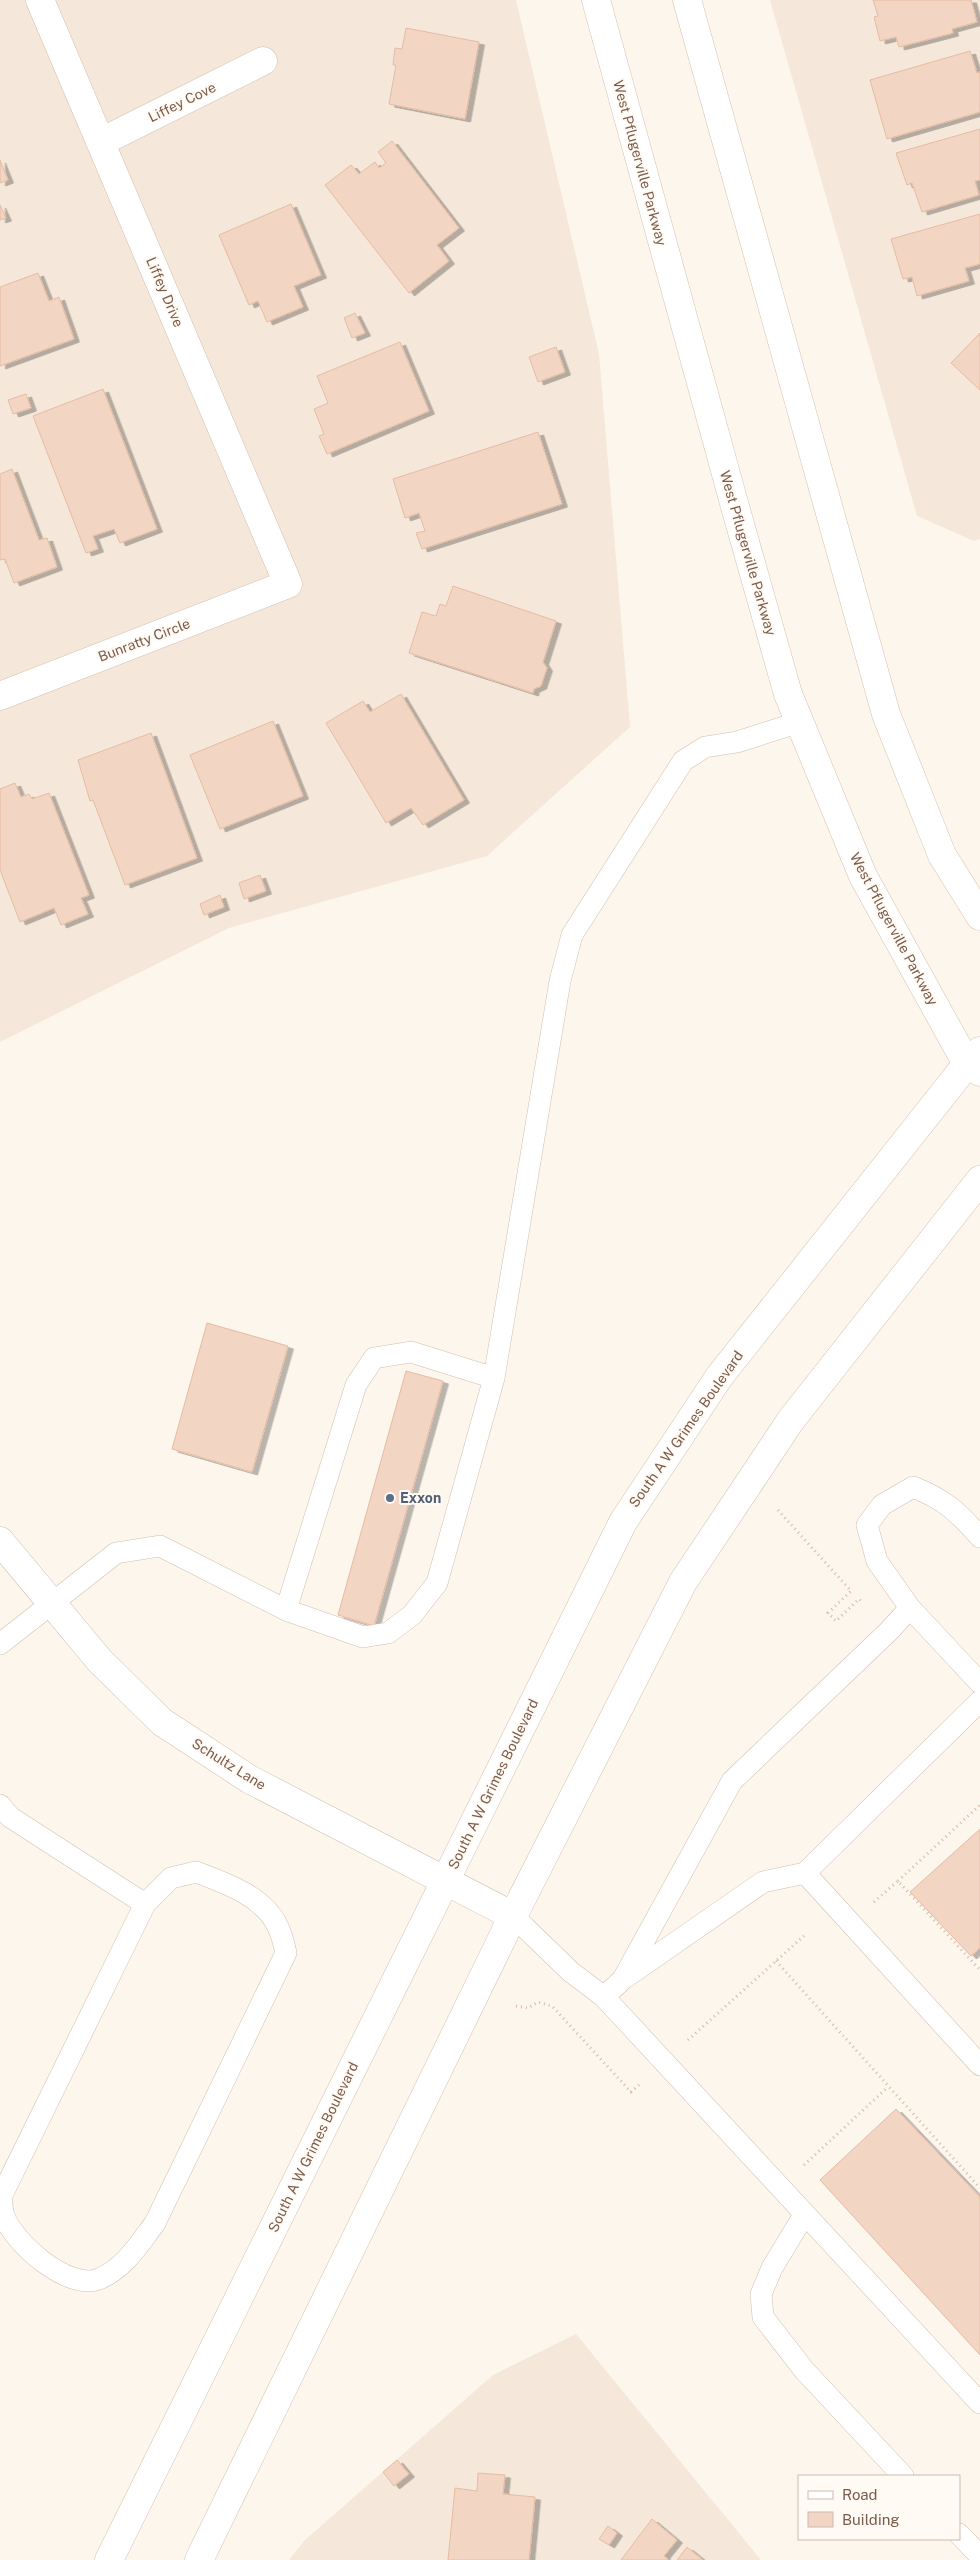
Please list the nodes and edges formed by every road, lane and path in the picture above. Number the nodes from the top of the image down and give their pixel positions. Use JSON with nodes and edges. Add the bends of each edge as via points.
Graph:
{"nodes":[{"id":1,"x":40,"y":0,"type":"edge"},
{"id":2,"x":596,"y":0,"type":"edge"},
{"id":3,"x":687,"y":0,"type":"edge"},
{"id":4,"x":263,"y":62,"type":"dead end"},
{"id":5,"x":102,"y":142,"type":"junction"},
{"id":6,"x":288,"y":584,"type":"joint"},
{"id":7,"x":0,"y":696,"type":"edge"},
{"id":8,"x":800,"y":722,"type":"junction"},
{"id":9,"x":980,"y":916,"type":"edge"},
{"id":10,"x":976,"y":1062,"type":"edge"},
{"id":11,"x":980,"y":1180,"type":"edge"},
{"id":12,"x":494,"y":1378,"type":"junction"},
{"id":13,"x":778,"y":1510,"type":"dead end"},
{"id":14,"x":980,"y":1537,"type":"edge"},
{"id":15,"x":0,"y":1541,"type":"edge"},
{"id":16,"x":50,"y":1603,"type":"junction"},
{"id":17,"x":863,"y":1603,"type":"dead end"},
{"id":18,"x":910,"y":1608,"type":"junction"},
{"id":19,"x":286,"y":1610,"type":"junction"},
{"id":20,"x":0,"y":1644,"type":"edge"},
{"id":21,"x":980,"y":1683,"type":"edge"},
{"id":22,"x":980,"y":1701,"type":"edge"},
{"id":23,"x":0,"y":1805,"type":"edge"},
{"id":24,"x":980,"y":1805,"type":"edge"},
{"id":25,"x":805,"y":1872,"type":"junction"},
{"id":26,"x":898,"y":1880,"type":"junction"},
{"id":27,"x":445,"y":1881,"type":"junction"},
{"id":28,"x":145,"y":1904,"type":"junction"},
{"id":29,"x":872,"y":1904,"type":"dead end"},
{"id":30,"x":513,"y":1916,"type":"junction"},
{"id":31,"x":805,"y":1935,"type":"dead end"},
{"id":32,"x":776,"y":1962,"type":"junction"},
{"id":33,"x":980,"y":1970,"type":"edge"},
{"id":34,"x":622,"y":1979,"type":"junction"},
{"id":35,"x":604,"y":1997,"type":"junction"},
{"id":36,"x":516,"y":2006,"type":"dead end"},
{"id":37,"x":683,"y":2045,"type":"dead end"},
{"id":38,"x":980,"y":2065,"type":"edge"},
{"id":39,"x":643,"y":2081,"type":"dead end"},
{"id":40,"x":888,"y":2087,"type":"junction"},
{"id":41,"x":800,"y":2169,"type":"dead end"},
{"id":42,"x":980,"y":2188,"type":"edge"},
{"id":43,"x":804,"y":2215,"type":"junction"},
{"id":44,"x":980,"y":2403,"type":"edge"},
{"id":45,"x":902,"y":2475,"type":"edge"},
{"id":46,"x":960,"y":2535,"type":"edge"},
{"id":47,"x":980,"y":2556,"type":"edge"},
{"id":48,"x":109,"y":2560,"type":"edge"},
{"id":49,"x":199,"y":2560,"type":"edge"}],
"edges":[{"from":1,"to":5,"type":"main road","name":"Liffey Drive"},
{"from":2,"to":8,"type":"main road","name":"West Pflugerville Parkway","via":[[734,504],[788,694]]},
{"from":3,"to":9,"type":"main road","via":[[886,714],[942,855]]},
{"from":4,"to":5,"type":"main road","name":"Liffey Cove"},
{"from":5,"to":6,"type":"main road","name":"Liffey Drive"},
{"from":6,"to":7,"type":"main road","name":"Bunratty Circle"},
{"from":8,"to":10,"type":"main road","name":"West Pflugerville Parkway","via":[[863,876]]},
{"from":8,"to":12,"type":"lane","via":[[737,742],[705,747],[683,761],[572,934],[560,981]]},
{"from":10,"to":27,"type":"main road","name":"South A W Grimes Boulevard","via":[[719,1377],[623,1522]]},
{"from":11,"to":30,"type":"main road","via":[[790,1420],[683,1582]]},
{"from":12,"to":19,"type":"lane","via":[[437,1583],[412,1615],[388,1633],[363,1637]]},
{"from":12,"to":19,"type":"lane","via":[[410,1352],[374,1358],[356,1385]]},
{"from":13,"to":17,"type":"path","via":[[851,1591],[828,1613],[836,1621],[859,1599]]},
{"from":14,"to":18,"type":"lane","via":[[937,1496],[913,1488],[882,1505],[867,1525],[877,1562]]},
{"from":15,"to":16,"type":"main road","name":"Schultz Lane"},
{"from":16,"to":19,"type":"lane","via":[[116,1553],[160,1546]]},
{"from":16,"to":20,"type":"lane"},
{"from":16,"to":27,"type":"main road","name":"Schultz Lane","via":[[100,1661],[162,1722],[248,1779]]},
{"from":18,"to":21,"type":"lane"},
{"from":18,"to":34,"type":"lane","via":[[732,1781]]},
{"from":22,"to":25,"type":"lane"},
{"from":23,"to":28,"type":"lane","via":[[10,1817]]},
{"from":24,"to":26,"type":"path"},
{"from":25,"to":34,"type":"lane","via":[[763,1882]]},
{"from":25,"to":38,"type":"lane"},
{"from":26,"to":29,"type":"path"},
{"from":26,"to":33,"type":"path"},
{"from":27,"to":30,"type":"main road","name":"Schultz Lane"},
{"from":27,"to":48,"type":"main road","name":"South A W Grimes Boulevard"},
{"from":28,"to":28,"type":"lane","via":[[1,2197],[4,2216],[31,2255],[71,2279],[98,2280],[126,2261],[155,2223],[286,1953],[278,1926],[264,1906],[226,1883],[196,1872],[171,1878]]},
{"from":30,"to":35,"type":"lane","via":[[571,1972]]},
{"from":30,"to":49,"type":"main road"},
{"from":31,"to":32,"type":"path"},
{"from":32,"to":37,"type":"path"},
{"from":32,"to":40,"type":"path"},
{"from":34,"to":35,"type":"lane"},
{"from":35,"to":43,"type":"lane"},
{"from":36,"to":39,"type":"path","via":[[528,2008],[538,2002],[552,2006],[631,2092]]},
{"from":40,"to":41,"type":"path"},
{"from":40,"to":42,"type":"path"},
{"from":43,"to":44,"type":"lane"},
{"from":43,"to":45,"type":"lane","via":[[772,2268],[761,2294],[763,2317],[804,2370]]},
{"from":46,"to":47,"type":"lane"}]}
